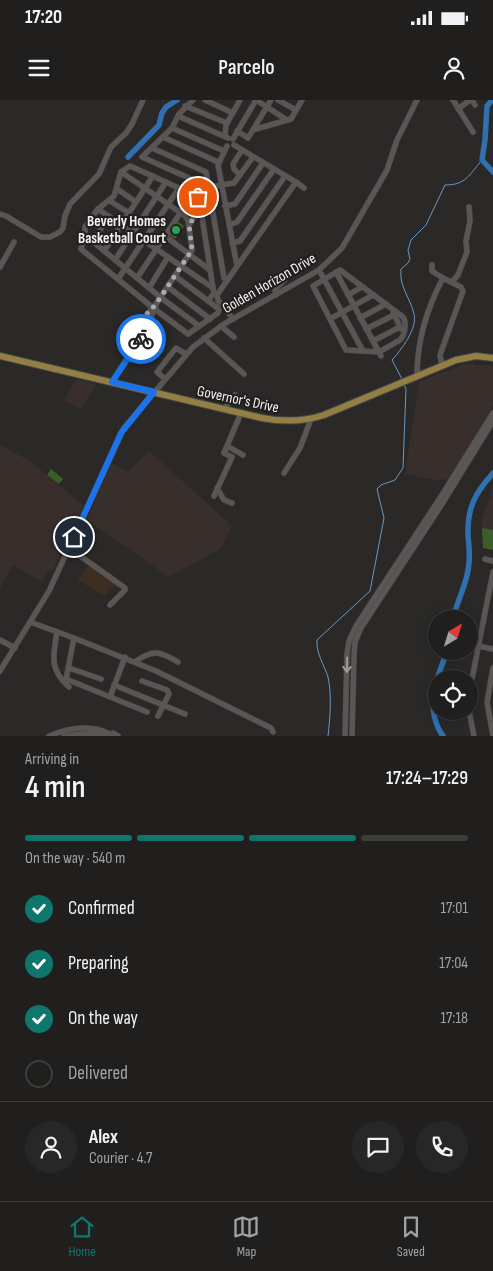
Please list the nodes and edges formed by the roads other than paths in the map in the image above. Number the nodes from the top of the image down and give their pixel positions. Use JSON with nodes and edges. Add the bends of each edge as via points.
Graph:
{"nodes":[{"id":1,"x":143,"y":100,"type":"edge"},
{"id":2,"x":193,"y":100,"type":"edge"},
{"id":3,"x":205,"y":100,"type":"edge"},
{"id":4,"x":239,"y":100,"type":"edge"},
{"id":5,"x":256,"y":100,"type":"edge"},
{"id":6,"x":271,"y":100,"type":"edge"},
{"id":7,"x":278,"y":100,"type":"edge"},
{"id":8,"x":302,"y":100,"type":"edge"},
{"id":9,"x":417,"y":100,"type":"edge"},
{"id":10,"x":453,"y":100,"type":"edge"},
{"id":11,"x":472,"y":102,"type":"edge"},
{"id":12,"x":185,"y":106,"type":"junction"},
{"id":13,"x":266,"y":107,"type":"junction"},
{"id":14,"x":458,"y":109,"type":"junction"},
{"id":15,"x":296,"y":110,"type":"junction"},
{"id":16,"x":233,"y":113,"type":"junction"},
{"id":17,"x":178,"y":116,"type":"junction"},
{"id":18,"x":287,"y":120,"type":"junction"},
{"id":19,"x":227,"y":123,"type":"junction"},
{"id":20,"x":172,"y":128,"type":"junction"},
{"id":21,"x":253,"y":130,"type":"junction"},
{"id":22,"x":237,"y":131,"type":"junction"},
{"id":23,"x":473,"y":132,"type":"dead end"},
{"id":24,"x":163,"y":138,"type":"junction"},
{"id":25,"x":230,"y":139,"type":"junction"},
{"id":26,"x":152,"y":148,"type":"junction"},
{"id":27,"x":242,"y":150,"type":"junction"},
{"id":28,"x":224,"y":151,"type":"junction"},
{"id":29,"x":253,"y":157,"type":"junction"},
{"id":30,"x":218,"y":162,"type":"junction"},
{"id":31,"x":263,"y":163,"type":"junction"},
{"id":32,"x":274,"y":169,"type":"junction"},
{"id":33,"x":121,"y":172,"type":"junction"},
{"id":34,"x":240,"y":175,"type":"junction"},
{"id":35,"x":153,"y":176,"type":"junction"},
{"id":36,"x":285,"y":176,"type":"junction"},
{"id":37,"x":166,"y":182,"type":"junction"},
{"id":38,"x":296,"y":182,"type":"junction"},
{"id":39,"x":221,"y":185,"type":"junction"},
{"id":40,"x":209,"y":187,"type":"junction"},
{"id":41,"x":145,"y":188,"type":"junction"},
{"id":42,"x":179,"y":188,"type":"junction"},
{"id":43,"x":304,"y":188,"type":"dead end"},
{"id":44,"x":117,"y":190,"type":"junction"},
{"id":45,"x":192,"y":194,"type":"junction"},
{"id":46,"x":157,"y":196,"type":"junction"},
{"id":47,"x":110,"y":201,"type":"junction"},
{"id":48,"x":136,"y":202,"type":"junction"},
{"id":49,"x":169,"y":204,"type":"junction"},
{"id":50,"x":225,"y":206,"type":"junction"},
{"id":51,"x":469,"y":207,"type":"dead end"},
{"id":52,"x":200,"y":208,"type":"junction"},
{"id":53,"x":98,"y":209,"type":"junction"},
{"id":54,"x":181,"y":212,"type":"junction"},
{"id":55,"x":129,"y":213,"type":"junction"},
{"id":56,"x":0,"y":214,"type":"edge"},
{"id":57,"x":109,"y":216,"type":"junction"},
{"id":58,"x":121,"y":225,"type":"junction"},
{"id":59,"x":189,"y":225,"type":"junction"},
{"id":60,"x":229,"y":225,"type":"junction"},
{"id":61,"x":133,"y":233,"type":"junction"},
{"id":62,"x":85,"y":235,"type":"junction"},
{"id":63,"x":165,"y":236,"type":"junction"},
{"id":64,"x":93,"y":241,"type":"junction"},
{"id":65,"x":144,"y":241,"type":"junction"},
{"id":66,"x":14,"y":242,"type":"dead end"},
{"id":67,"x":232,"y":243,"type":"junction"},
{"id":68,"x":157,"y":249,"type":"junction"},
{"id":69,"x":104,"y":251,"type":"junction"},
{"id":70,"x":189,"y":254,"type":"junction"},
{"id":71,"x":168,"y":257,"type":"junction"},
{"id":72,"x":115,"y":260,"type":"junction"},
{"id":73,"x":432,"y":265,"type":"dead end"},
{"id":74,"x":181,"y":266,"type":"junction"},
{"id":75,"x":237,"y":266,"type":"junction"},
{"id":76,"x":0,"y":267,"type":"edge"},
{"id":77,"x":126,"y":269,"type":"junction"},
{"id":78,"x":210,"y":270,"type":"junction"},
{"id":79,"x":319,"y":270,"type":"junction"},
{"id":80,"x":336,"y":272,"type":"junction"},
{"id":81,"x":174,"y":276,"type":"junction"},
{"id":82,"x":285,"y":276,"type":"dead end"},
{"id":83,"x":138,"y":278,"type":"junction"},
{"id":84,"x":443,"y":278,"type":"junction"},
{"id":85,"x":118,"y":279,"type":"junction"},
{"id":86,"x":324,"y":279,"type":"junction"},
{"id":87,"x":228,"y":281,"type":"junction"},
{"id":88,"x":452,"y":282,"type":"junction"},
{"id":89,"x":168,"y":287,"type":"junction"},
{"id":90,"x":362,"y":287,"type":"junction"},
{"id":91,"x":149,"y":288,"type":"junction"},
{"id":92,"x":213,"y":288,"type":"junction"},
{"id":93,"x":348,"y":294,"type":"junction"},
{"id":94,"x":276,"y":295,"type":"junction"},
{"id":95,"x":373,"y":295,"type":"junction"},
{"id":96,"x":160,"y":298,"type":"junction"},
{"id":97,"x":208,"y":301,"type":"junction"},
{"id":98,"x":354,"y":306,"type":"junction"},
{"id":99,"x":388,"y":306,"type":"junction"},
{"id":100,"x":154,"y":307,"type":"junction"},
{"id":101,"x":221,"y":308,"type":"junction"},
{"id":102,"x":342,"y":312,"type":"junction"},
{"id":103,"x":394,"y":315,"type":"junction"},
{"id":104,"x":360,"y":318,"type":"junction"},
{"id":105,"x":210,"y":319,"type":"junction"},
{"id":106,"x":330,"y":319,"type":"junction"},
{"id":107,"x":232,"y":320,"type":"junction"},
{"id":108,"x":199,"y":326,"type":"junction"},
{"id":109,"x":221,"y":326,"type":"junction"},
{"id":110,"x":400,"y":327,"type":"junction"},
{"id":111,"x":366,"y":329,"type":"junction"},
{"id":112,"x":404,"y":334,"type":"junction"},
{"id":113,"x":234,"y":337,"type":"dead end"},
{"id":114,"x":204,"y":338,"type":"junction"},
{"id":115,"x":373,"y":341,"type":"junction"},
{"id":116,"x":363,"y":351,"type":"junction"},
{"id":117,"x":186,"y":354,"type":"junction"},
{"id":118,"x":380,"y":354,"type":"junction"},
{"id":119,"x":0,"y":356,"type":"edge"},
{"id":120,"x":493,"y":358,"type":"edge"},
{"id":121,"x":442,"y":365,"type":"junction"},
{"id":122,"x":244,"y":374,"type":"dead end"},
{"id":123,"x":415,"y":377,"type":"junction"},
{"id":124,"x":165,"y":380,"type":"junction"},
{"id":125,"x":112,"y":382,"type":"junction"},
{"id":126,"x":154,"y":392,"type":"junction"},
{"id":127,"x":235,"y":395,"type":"dead end"},
{"id":128,"x":224,"y":409,"type":"junction"},
{"id":129,"x":241,"y":413,"type":"junction"},
{"id":130,"x":493,"y":413,"type":"edge"},
{"id":131,"x":311,"y":419,"type":"junction"},
{"id":132,"x":493,"y":420,"type":"edge"},
{"id":133,"x":227,"y":446,"type":"junction"},
{"id":134,"x":243,"y":455,"type":"dead end"},
{"id":135,"x":284,"y":473,"type":"dead end"},
{"id":136,"x":217,"y":488,"type":"junction"},
{"id":137,"x":214,"y":496,"type":"dead end"},
{"id":138,"x":232,"y":503,"type":"dead end"},
{"id":139,"x":69,"y":548,"type":"junction"},
{"id":140,"x":485,"y":559,"type":"dead end"},
{"id":141,"x":493,"y":561,"type":"edge"},
{"id":142,"x":493,"y":572,"type":"edge"},
{"id":143,"x":110,"y":605,"type":"dead end"},
{"id":144,"x":30,"y":622,"type":"junction"},
{"id":145,"x":57,"y":632,"type":"junction"},
{"id":146,"x":74,"y":638,"type":"junction"},
{"id":147,"x":0,"y":640,"type":"edge"},
{"id":148,"x":478,"y":646,"type":"joint"},
{"id":149,"x":15,"y":648,"type":"junction"},
{"id":150,"x":493,"y":649,"type":"edge"},
{"id":151,"x":125,"y":657,"type":"junction"},
{"id":152,"x":135,"y":662,"type":"junction"},
{"id":153,"x":178,"y":662,"type":"dead end"},
{"id":154,"x":69,"y":668,"type":"junction"},
{"id":155,"x":493,"y":668,"type":"edge"},
{"id":156,"x":0,"y":671,"type":"edge"},
{"id":157,"x":101,"y":679,"type":"dead end"},
{"id":158,"x":142,"y":681,"type":"dead end"},
{"id":159,"x":114,"y":685,"type":"junction"},
{"id":160,"x":68,"y":686,"type":"dead end"},
{"id":161,"x":110,"y":697,"type":"junction"},
{"id":162,"x":164,"y":704,"type":"junction"},
{"id":163,"x":147,"y":712,"type":"dead end"},
{"id":164,"x":185,"y":714,"type":"dead end"},
{"id":165,"x":158,"y":716,"type":"dead end"},
{"id":166,"x":471,"y":720,"type":"edge"},
{"id":167,"x":273,"y":732,"type":"dead end"},
{"id":168,"x":108,"y":735,"type":"edge"},
{"id":169,"x":49,"y":736,"type":"edge"},
{"id":170,"x":64,"y":736,"type":"edge"},
{"id":171,"x":117,"y":736,"type":"edge"},
{"id":172,"x":345,"y":736,"type":"edge"},
{"id":173,"x":352,"y":736,"type":"edge"},
{"id":174,"x":474,"y":736,"type":"edge"},
{"id":175,"x":492,"y":736,"type":"edge"}],
"edges":[{"from":1,"to":56,"type":"street","via":[[126,133],[111,147],[99,174],[70,204],[60,232],[41,237]]},
{"from":2,"to":12,"type":"street"},
{"from":3,"to":16,"type":"street"},
{"from":4,"to":16,"type":"street"},
{"from":5,"to":13,"type":"street"},
{"from":5,"to":22,"type":"street"},
{"from":6,"to":13,"type":"street"},
{"from":7,"to":15,"type":"street"},
{"from":8,"to":15,"type":"street"},
{"from":9,"to":79,"type":"street","name":"Golden Horizon Drive","via":[[387,170],[342,248]]},
{"from":10,"to":14,"type":"street"},
{"from":11,"to":14,"type":"street"},
{"from":12,"to":17,"type":"street"},
{"from":12,"to":19,"type":"street"},
{"from":13,"to":18,"type":"street"},
{"from":13,"to":21,"type":"street"},
{"from":14,"to":23,"type":"street"},
{"from":15,"to":18,"type":"street"},
{"from":16,"to":19,"type":"street"},
{"from":17,"to":20,"type":"street"},
{"from":17,"to":25,"type":"street"},
{"from":18,"to":21,"type":"street"},
{"from":19,"to":25,"type":"street"},
{"from":20,"to":24,"type":"street"},
{"from":20,"to":28,"type":"street"},
{"from":21,"to":22,"type":"street","via":[[248,138]]},
{"from":22,"to":25,"type":"street"},
{"from":24,"to":26,"type":"street"},
{"from":24,"to":30,"type":"street"},
{"from":25,"to":27,"type":"street"},
{"from":25,"to":28,"type":"street","via":[[232,146],[227,146]]},
{"from":26,"to":40,"type":"street","via":[[206,172]]},
{"from":26,"to":40,"type":"street","via":[[142,157]]},
{"from":27,"to":29,"type":"street"},
{"from":27,"to":34,"type":"street","via":[[232,164]]},
{"from":28,"to":30,"type":"street"},
{"from":29,"to":31,"type":"street"},
{"from":29,"to":34,"type":"street"},
{"from":30,"to":39,"type":"street"},
{"from":31,"to":32,"type":"street"},
{"from":31,"to":50,"type":"street","via":[[235,204]]},
{"from":32,"to":36,"type":"street"},
{"from":32,"to":60,"type":"street","via":[[237,222]]},
{"from":33,"to":35,"type":"street","via":[[129,166]]},
{"from":33,"to":41,"type":"street"},
{"from":33,"to":44,"type":"street"},
{"from":34,"to":39,"type":"street","via":[[234,183]]},
{"from":35,"to":37,"type":"street"},
{"from":35,"to":41,"type":"street"},
{"from":36,"to":38,"type":"street"},
{"from":36,"to":67,"type":"street","via":[[240,241]]},
{"from":37,"to":42,"type":"street"},
{"from":37,"to":46,"type":"street"},
{"from":38,"to":43,"type":"street"},
{"from":38,"to":75,"type":"street"},
{"from":39,"to":40,"type":"street"},
{"from":39,"to":50,"type":"street"},
{"from":40,"to":87,"type":"street","via":[[224,278]]},
{"from":41,"to":46,"type":"street"},
{"from":41,"to":48,"type":"street"},
{"from":42,"to":45,"type":"street"},
{"from":42,"to":49,"type":"street"},
{"from":44,"to":47,"type":"street"},
{"from":44,"to":48,"type":"street"},
{"from":45,"to":52,"type":"street","via":[[199,198]]},
{"from":45,"to":54,"type":"street"},
{"from":46,"to":49,"type":"street"},
{"from":46,"to":61,"type":"street"},
{"from":47,"to":53,"type":"street"},
{"from":47,"to":55,"type":"street"},
{"from":48,"to":55,"type":"street"},
{"from":49,"to":54,"type":"street"},
{"from":49,"to":65,"type":"street"},
{"from":50,"to":60,"type":"street"},
{"from":51,"to":88,"type":"street","via":[[466,252]]},
{"from":52,"to":59,"type":"street"},
{"from":52,"to":78,"type":"street"},
{"from":53,"to":57,"type":"street"},
{"from":53,"to":62,"type":"street","via":[[85,227]]},
{"from":54,"to":59,"type":"street"},
{"from":54,"to":63,"type":"street"},
{"from":55,"to":58,"type":"street"},
{"from":57,"to":58,"type":"street"},
{"from":57,"to":64,"type":"street"},
{"from":58,"to":61,"type":"street"},
{"from":58,"to":69,"type":"street"},
{"from":59,"to":70,"type":"street","via":[[193,247]]},
{"from":60,"to":67,"type":"street"},
{"from":61,"to":65,"type":"street"},
{"from":61,"to":72,"type":"street"},
{"from":62,"to":64,"type":"street"},
{"from":62,"to":85,"type":"street","via":[[81,249]]},
{"from":63,"to":68,"type":"street"},
{"from":63,"to":70,"type":"street"},
{"from":64,"to":69,"type":"street"},
{"from":65,"to":68,"type":"street"},
{"from":65,"to":77,"type":"street"},
{"from":66,"to":76,"type":"street"},
{"from":67,"to":75,"type":"street"},
{"from":68,"to":71,"type":"street"},
{"from":68,"to":83,"type":"street"},
{"from":69,"to":72,"type":"street"},
{"from":70,"to":74,"type":"street"},
{"from":70,"to":78,"type":"street"},
{"from":71,"to":74,"type":"street"},
{"from":71,"to":91,"type":"street"},
{"from":72,"to":77,"type":"street"},
{"from":73,"to":84,"type":"street","via":[[432,270]]},
{"from":74,"to":81,"type":"street"},
{"from":74,"to":92,"type":"street"},
{"from":75,"to":87,"type":"street"},
{"from":77,"to":83,"type":"street"},
{"from":77,"to":85,"type":"street"},
{"from":78,"to":92,"type":"street"},
{"from":79,"to":86,"type":"street"},
{"from":79,"to":94,"type":"street","name":"Golden Horizon Drive"},
{"from":80,"to":86,"type":"street"},
{"from":80,"to":90,"type":"street","via":[[340,270]]},
{"from":80,"to":93,"type":"street"},
{"from":81,"to":89,"type":"street"},
{"from":81,"to":97,"type":"street"},
{"from":82,"to":94,"type":"street","via":[[275,290]]},
{"from":83,"to":91,"type":"street"},
{"from":84,"to":88,"type":"street"},
{"from":84,"to":123,"type":"street","via":[[418,345]]},
{"from":85,"to":100,"type":"street"},
{"from":86,"to":102,"type":"street"},
{"from":86,"to":106,"type":"street","via":[[312,286]]},
{"from":87,"to":101,"type":"street","via":[[217,295]]},
{"from":88,"to":121,"type":"street","via":[[464,292],[440,355]]},
{"from":89,"to":96,"type":"street"},
{"from":89,"to":105,"type":"street"},
{"from":90,"to":93,"type":"street"},
{"from":90,"to":95,"type":"street"},
{"from":91,"to":96,"type":"street"},
{"from":92,"to":97,"type":"street","via":[[214,293]]},
{"from":93,"to":98,"type":"street"},
{"from":94,"to":107,"type":"street","name":"Golden Horizon Drive"},
{"from":95,"to":98,"type":"street"},
{"from":95,"to":99,"type":"street"},
{"from":96,"to":100,"type":"street"},
{"from":96,"to":108,"type":"street"},
{"from":97,"to":101,"type":"street"},
{"from":98,"to":102,"type":"street"},
{"from":98,"to":104,"type":"street"},
{"from":99,"to":103,"type":"street"},
{"from":99,"to":104,"type":"street"},
{"from":99,"to":112,"type":"street","via":[[405,320]]},
{"from":100,"to":108,"type":"street","via":[[188,334]]},
{"from":100,"to":125,"type":"street","via":[[151,317],[142,327],[141,337]]},
{"from":101,"to":105,"type":"street"},
{"from":101,"to":107,"type":"street"},
{"from":102,"to":106,"type":"street"},
{"from":102,"to":116,"type":"street"},
{"from":103,"to":110,"type":"street"},
{"from":103,"to":111,"type":"street"},
{"from":104,"to":111,"type":"street"},
{"from":105,"to":108,"type":"street"},
{"from":106,"to":116,"type":"street","via":[[346,350]]},
{"from":107,"to":109,"type":"street","name":"Golden Horizon Drive"},
{"from":109,"to":113,"type":"street"},
{"from":109,"to":114,"type":"street","name":"Golden Horizon Drive"},
{"from":110,"to":112,"type":"street"},
{"from":110,"to":115,"type":"street"},
{"from":111,"to":115,"type":"street"},
{"from":112,"to":118,"type":"street"},
{"from":114,"to":117,"type":"street","name":"Golden Horizon Drive"},
{"from":114,"to":122,"type":"street"},
{"from":115,"to":118,"type":"street"},
{"from":116,"to":118,"type":"street"},
{"from":117,"to":124,"type":"street","name":"Golden Horizon Drive"},
{"from":117,"to":124,"type":"street","via":[[176,348],[158,370]]},
{"from":119,"to":125,"type":"main road","name":"Governor's Drive"},
{"from":120,"to":121,"type":"main road","name":"Governor's Drive","via":[[468,357]]},
{"from":121,"to":123,"type":"main road","name":"Governor's Drive"},
{"from":123,"to":131,"type":"main road","name":"Governor's Drive"},
{"from":124,"to":126,"type":"street","name":"Golden Horizon Drive"},
{"from":125,"to":126,"type":"main road","name":"Governor's Drive"},
{"from":126,"to":128,"type":"main road","name":"Governor's Drive"},
{"from":126,"to":139,"type":"street","name":"Golden Horizon Drive","via":[[121,433]]},
{"from":127,"to":128,"type":"street"},
{"from":128,"to":129,"type":"main road","name":"Governor's Drive"},
{"from":129,"to":131,"type":"main road","name":"Governor's Drive","via":[[278,421]]},
{"from":129,"to":133,"type":"street"},
{"from":130,"to":172,"type":"street","one_way":true,"via":[[349,641]]},
{"from":131,"to":135,"type":"street","via":[[300,448]]},
{"from":132,"to":173,"type":"street","via":[[361,628],[355,642]]},
{"from":133,"to":134,"type":"street"},
{"from":133,"to":136,"type":"street","via":[[224,453],[232,458]]},
{"from":136,"to":137,"type":"street"},
{"from":136,"to":138,"type":"street","via":[[224,500]]},
{"from":139,"to":143,"type":"street","via":[[125,588]]},
{"from":139,"to":144,"type":"street","name":"Golden Horizon Drive"},
{"from":140,"to":141,"type":"street"},
{"from":142,"to":148,"type":"street"},
{"from":144,"to":145,"type":"street"},
{"from":144,"to":149,"type":"street","name":"Golden Horizon Drive"},
{"from":145,"to":146,"type":"street"},
{"from":145,"to":160,"type":"street","via":[[54,664],[58,677]]},
{"from":146,"to":151,"type":"street"},
{"from":146,"to":154,"type":"street"},
{"from":147,"to":149,"type":"street"},
{"from":148,"to":150,"type":"street"},
{"from":149,"to":156,"type":"street","name":"Golden Horizon Drive"},
{"from":151,"to":152,"type":"street"},
{"from":151,"to":159,"type":"street"},
{"from":152,"to":153,"type":"street","via":[[151,652]]},
{"from":152,"to":167,"type":"street","via":[[246,715]]},
{"from":154,"to":157,"type":"street"},
{"from":154,"to":161,"type":"street","via":[[66,679]]},
{"from":155,"to":175,"type":"street","via":[[487,702]]},
{"from":158,"to":162,"type":"street","via":[[167,690],[169,694]]},
{"from":159,"to":161,"type":"street"},
{"from":159,"to":162,"type":"street"},
{"from":161,"to":163,"type":"street"},
{"from":162,"to":164,"type":"street"},
{"from":162,"to":165,"type":"street"},
{"from":166,"to":174,"type":"street"},
{"from":168,"to":169,"type":"street","via":[[92,728],[74,728]]},
{"from":168,"to":170,"type":"street","via":[[85,733]]},
{"from":168,"to":171,"type":"street","via":[[114,733]]}]}
